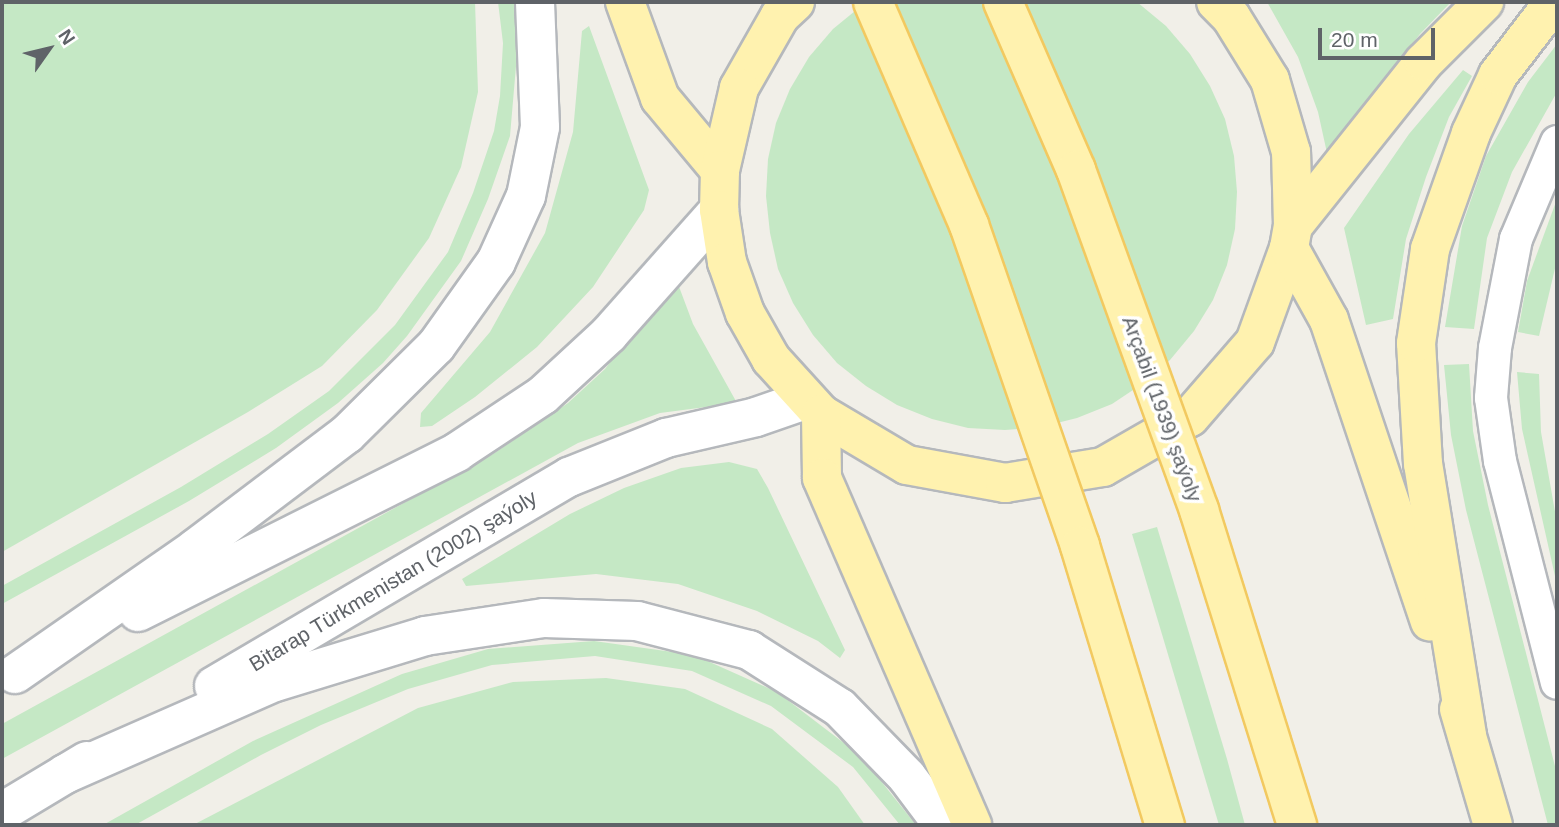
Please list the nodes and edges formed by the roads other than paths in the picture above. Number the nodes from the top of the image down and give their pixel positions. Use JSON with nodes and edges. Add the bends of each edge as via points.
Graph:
{"nodes":[{"id":1,"x":535,"y":2,"type":"edge"},
{"id":2,"x":625,"y":2,"type":"edge"},
{"id":3,"x":796,"y":2,"type":"edge"},
{"id":4,"x":873,"y":2,"type":"edge"},
{"id":5,"x":1003,"y":2,"type":"edge"},
{"id":6,"x":1216,"y":2,"type":"edge"},
{"id":7,"x":1484,"y":2,"type":"edge"},
{"id":8,"x":1555,"y":2,"type":"edge"},
{"id":9,"x":1557,"y":142,"type":"edge"},
{"id":10,"x":720,"y":170,"type":"junction"},
{"id":11,"x":719,"y":210,"type":"junction"},
{"id":12,"x":1291,"y":237,"type":"junction"},
{"id":13,"x":813,"y":407,"type":"junction"},
{"id":14,"x":8,"y":677,"type":"edge"},
{"id":15,"x":1557,"y":684,"type":"edge"},
{"id":16,"x":1467,"y":735,"type":"junction"},
{"id":17,"x":65,"y":774,"type":"junction"},
{"id":18,"x":2,"y":812,"type":"edge"},
{"id":19,"x":943,"y":825,"type":"edge"},
{"id":20,"x":972,"y":825,"type":"edge"},
{"id":21,"x":1165,"y":825,"type":"edge"},
{"id":22,"x":1297,"y":825,"type":"edge"},
{"id":23,"x":1493,"y":825,"type":"edge"}],
"edges":[{"from":1,"to":14,"type":"main road","via":[[540,127],[526,196],[495,262],[436,346],[347,434],[196,548]]},
{"from":2,"to":10,"type":"main road","via":[[660,98]]},
{"from":3,"to":10,"type":"main road","via":[[780,16],[739,88]]},
{"from":4,"to":21,"type":"main road","bridge":true,"via":[[970,226],[1080,546]]},
{"from":5,"to":22,"type":"main road","name":"Arçabil (1939) şaýoly","bridge":true,"via":[[1076,170],[1199,510]]},
{"from":6,"to":12,"type":"main road","via":[[1231,17],[1270,80],[1291,152]]},
{"from":7,"to":12,"type":"main road","via":[[1424,61]]},
{"from":8,"to":16,"type":"main road","via":[[1498,75],[1471,133],[1430,249],[1416,343],[1423,464]]},
{"from":9,"to":15,"type":"street","via":[[1516,239],[1494,348],[1491,398],[1500,461]]},
{"from":10,"to":11,"type":"main road"},
{"from":11,"to":13,"type":"main road","via":[[727,262],[745,313],[771,359]]},
{"from":11,"to":14,"type":"main road","via":[[609,334],[543,395],[457,452]]},
{"from":12,"to":13,"type":"main road","via":[[1255,342],[1190,417],[1103,467],[1005,483],[907,465]]},
{"from":12,"to":16,"type":"main road","via":[[1329,320]]},
{"from":13,"to":17,"type":"main road","name":"Bitarap Türkmenistan (2002) şaýoly","via":[[666,438],[569,477]]},
{"from":13,"to":20,"type":"main road","via":[[822,478]]},
{"from":16,"to":23,"type":"main road"},
{"from":17,"to":18,"type":"main road","name":"Bitarap Türkmenistan (2002) şaýoly"},
{"from":17,"to":19,"type":"main road","via":[[275,682],[425,636],[544,618],[637,621],[749,650],[840,708],[907,777]]}]}
